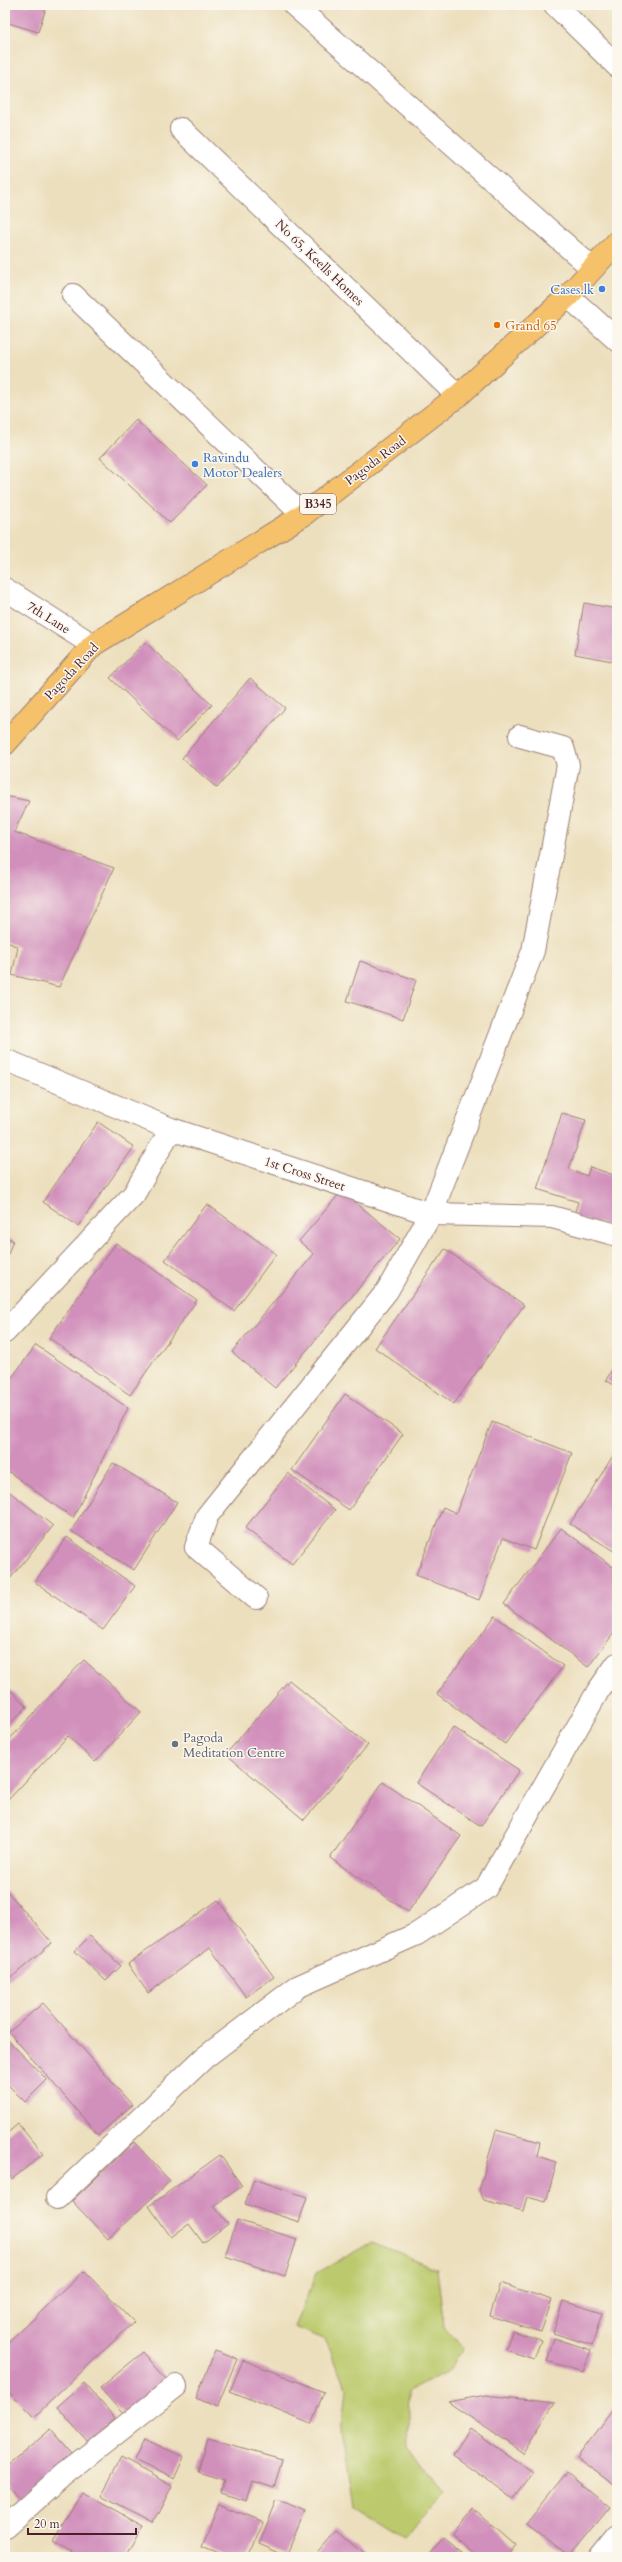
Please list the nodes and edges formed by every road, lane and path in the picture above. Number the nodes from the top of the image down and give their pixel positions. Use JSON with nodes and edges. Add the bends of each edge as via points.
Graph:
{"nodes":[{"id":1,"x":294,"y":5,"type":"edge"},
{"id":2,"x":555,"y":5,"type":"edge"},
{"id":3,"x":617,"y":66,"type":"edge"},
{"id":4,"x":181,"y":129,"type":"dead end"},
{"id":5,"x":617,"y":242,"type":"edge"},
{"id":6,"x":592,"y":268,"type":"junction"},
{"id":7,"x":73,"y":296,"type":"dead end"},
{"id":8,"x":568,"y":296,"type":"junction"},
{"id":9,"x":617,"y":340,"type":"edge"},
{"id":10,"x":458,"y":396,"type":"junction"},
{"id":11,"x":303,"y":515,"type":"junction"},
{"id":12,"x":5,"y":589,"type":"edge"},
{"id":13,"x":93,"y":645,"type":"junction"},
{"id":14,"x":520,"y":736,"type":"dead end"},
{"id":15,"x":5,"y":744,"type":"edge"},
{"id":16,"x":5,"y":1060,"type":"edge"},
{"id":17,"x":171,"y":1129,"type":"junction"},
{"id":18,"x":431,"y":1214,"type":"junction"},
{"id":19,"x":617,"y":1235,"type":"edge"},
{"id":20,"x":5,"y":1332,"type":"edge"},
{"id":21,"x":256,"y":1598,"type":"dead end"},
{"id":22,"x":617,"y":1664,"type":"edge"},
{"id":23,"x":57,"y":2198,"type":"dead end"},
{"id":24,"x":176,"y":2386,"type":"dead end"},
{"id":25,"x":5,"y":2528,"type":"edge"},
{"id":26,"x":617,"y":2537,"type":"edge"},
{"id":27,"x":601,"y":2557,"type":"edge"}],
"edges":[{"from":1,"to":6,"type":"street"},
{"from":2,"to":3,"type":"street"},
{"from":4,"to":10,"type":"street","name":"No 65, Keells Homes"},
{"from":5,"to":6,"type":"main road","name":"Pagoda Road","number":"B345"},
{"from":6,"to":8,"type":"main road","name":"Pagoda Road","number":"B345"},
{"from":7,"to":11,"type":"street"},
{"from":8,"to":9,"type":"street"},
{"from":8,"to":10,"type":"main road","name":"Pagoda Road","number":"B345"},
{"from":10,"to":11,"type":"main road","name":"Pagoda Road","number":"B345"},
{"from":11,"to":13,"type":"main road","name":"Pagoda Road","number":"B345"},
{"from":12,"to":13,"type":"street","name":"7th Lane"},
{"from":13,"to":15,"type":"main road","name":"Pagoda Road","number":"B345"},
{"from":14,"to":18,"type":"street","via":[[563,748],[568,765],[533,951]]},
{"from":16,"to":17,"type":"street","name":"1st Cross Street"},
{"from":17,"to":18,"type":"street","name":"1st Cross Street"},
{"from":17,"to":20,"type":"street","via":[[134,1194]]},
{"from":18,"to":19,"type":"street","name":"1st Cross Street","via":[[552,1217]]},
{"from":18,"to":21,"type":"street","via":[[387,1291],[207,1516],[196,1546]]},
{"from":22,"to":23,"type":"street","via":[[598,1691],[486,1888],[417,1934],[297,1987],[204,2058]]},
{"from":24,"to":25,"type":"street","via":[[63,2475]]},
{"from":26,"to":27,"type":"street"}]}
